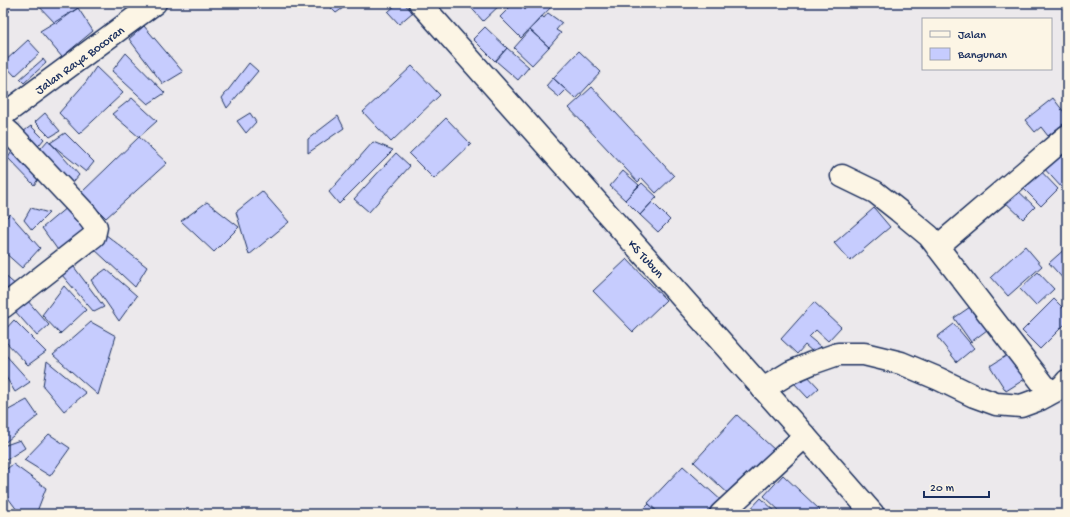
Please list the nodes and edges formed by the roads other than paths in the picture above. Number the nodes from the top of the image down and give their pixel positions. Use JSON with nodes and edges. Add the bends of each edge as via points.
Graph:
{"nodes":[{"id":1,"x":155,"y":3,"type":"edge"},
{"id":2,"x":420,"y":3,"type":"edge"},
{"id":3,"x":3,"y":115,"type":"edge"},
{"id":4,"x":3,"y":127,"type":"edge"},
{"id":5,"x":1067,"y":136,"type":"edge"},
{"id":6,"x":842,"y":176,"type":"dead end"},
{"id":7,"x":937,"y":247,"type":"junction"},
{"id":8,"x":3,"y":307,"type":"edge"},
{"id":9,"x":1059,"y":387,"type":"edge"},
{"id":10,"x":763,"y":389,"type":"junction"},
{"id":11,"x":804,"y":436,"type":"junction"},
{"id":12,"x":721,"y":514,"type":"edge"},
{"id":13,"x":873,"y":514,"type":"edge"}],
"edges":[{"from":1,"to":3,"type":"street","name":"Jalan Raya Bocoran"},
{"from":2,"to":10,"type":"street","name":"KS Tubun"},
{"from":4,"to":8,"type":"street","via":[[96,227],[94,236]]},
{"from":5,"to":7,"type":"street"},
{"from":6,"to":7,"type":"street","via":[[874,192],[899,210],[930,236]]},
{"from":7,"to":9,"type":"street"},
{"from":9,"to":10,"type":"street","via":[[1040,399],[1021,406],[996,404],[901,363],[864,354],[838,354],[791,372]]},
{"from":10,"to":11,"type":"street","name":"KS Tubun"},
{"from":11,"to":12,"type":"street"},
{"from":11,"to":13,"type":"street","name":"KS Tubun"}]}
